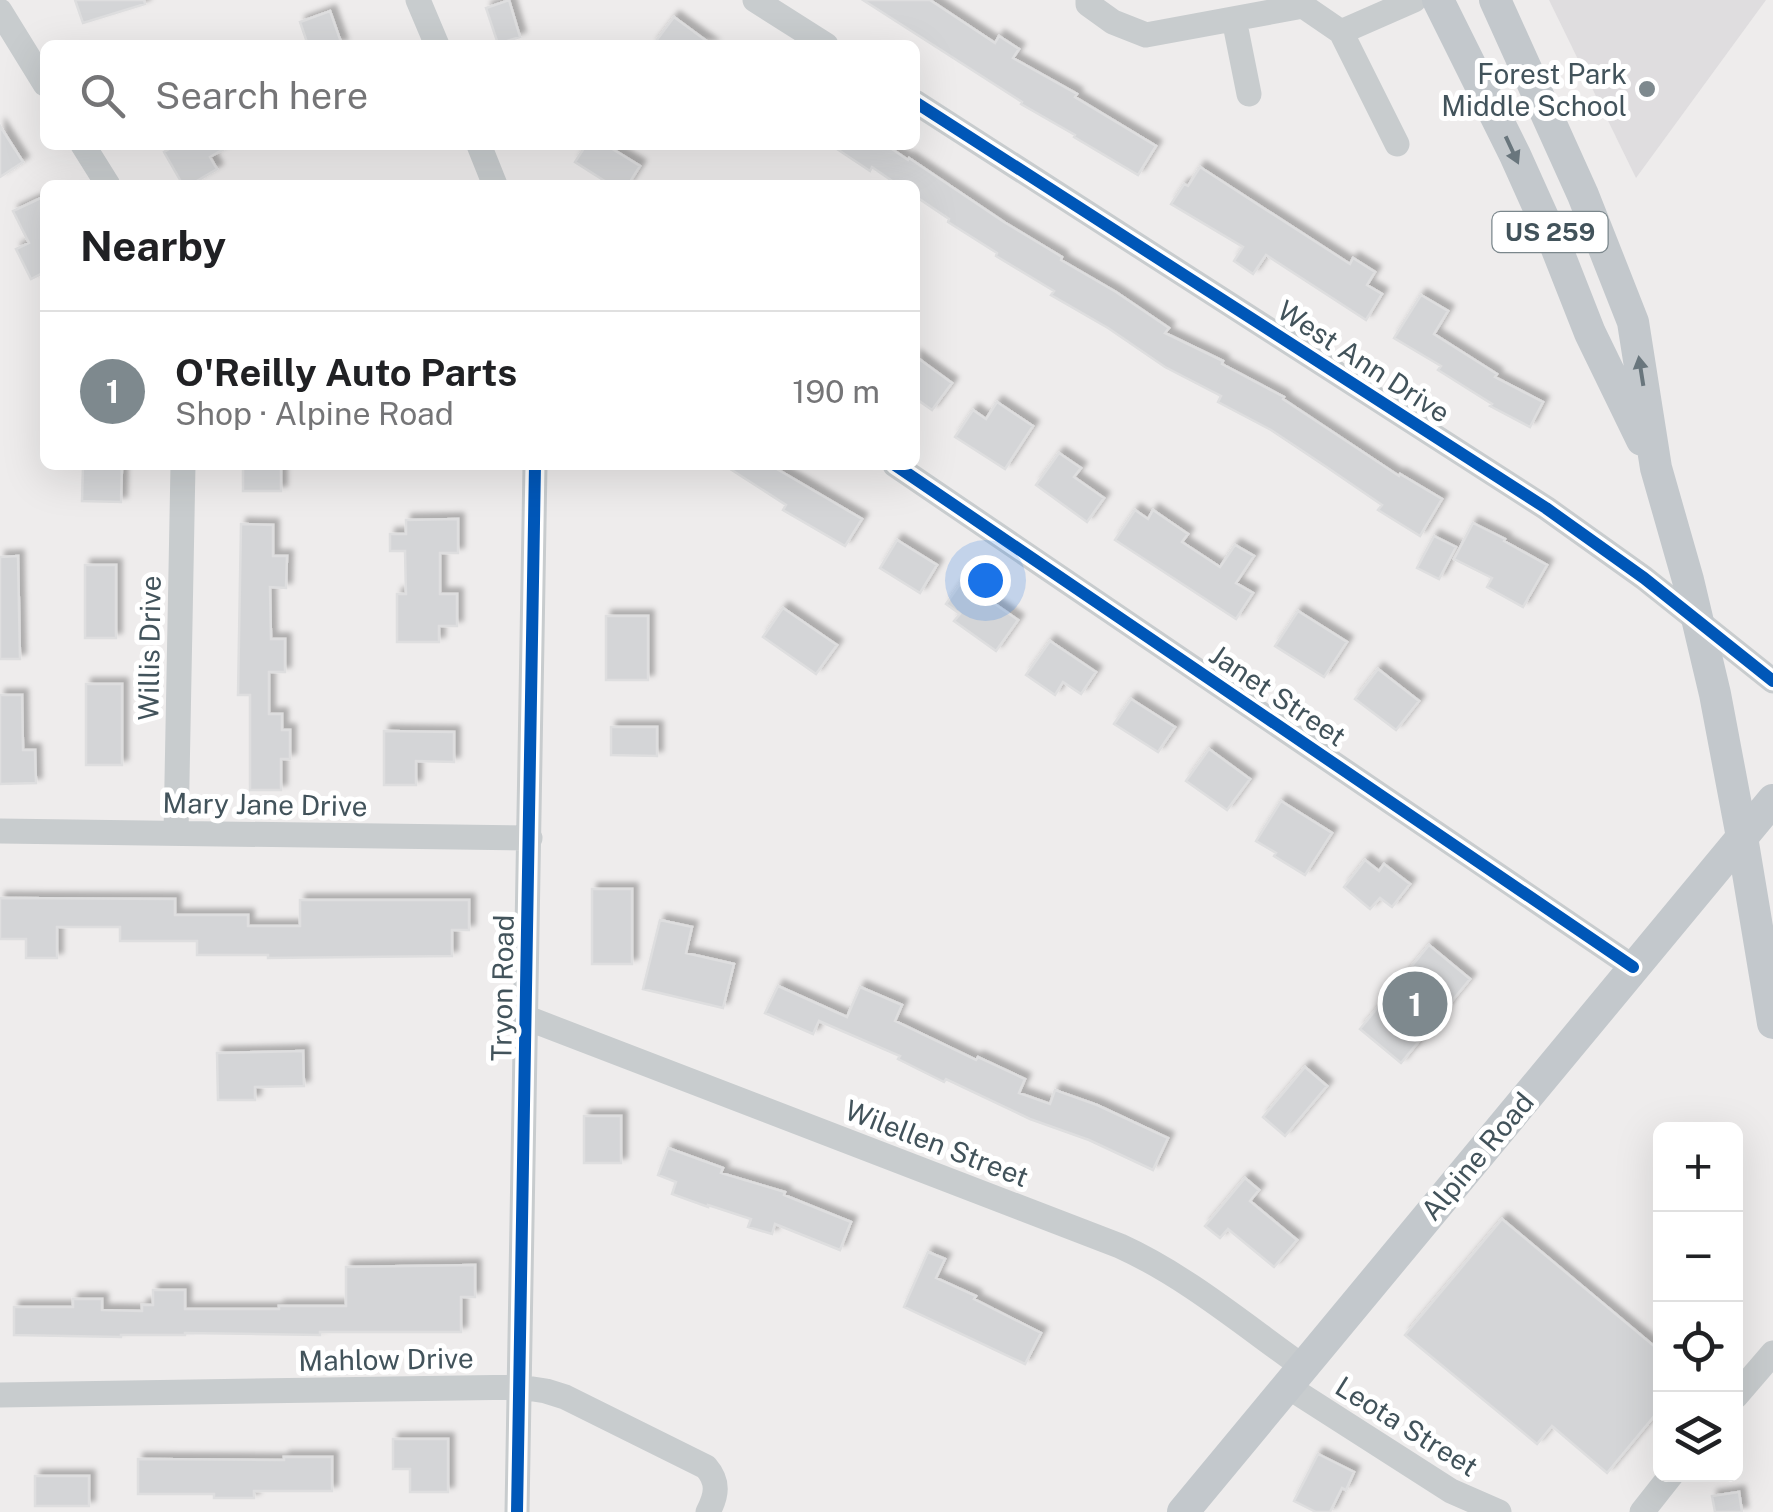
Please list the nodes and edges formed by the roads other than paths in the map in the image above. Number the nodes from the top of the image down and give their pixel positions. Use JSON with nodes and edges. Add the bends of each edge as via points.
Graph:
{"nodes":[{"id":1,"x":418,"y":0,"type":"edge"},
{"id":2,"x":755,"y":0,"type":"edge"},
{"id":3,"x":1088,"y":0,"type":"edge"},
{"id":4,"x":1414,"y":0,"type":"edge"},
{"id":5,"x":1438,"y":0,"type":"edge"},
{"id":6,"x":1495,"y":0,"type":"edge"},
{"id":7,"x":0,"y":11,"type":"edge"},
{"id":8,"x":1234,"y":19,"type":"junction"},
{"id":9,"x":1341,"y":32,"type":"junction"},
{"id":10,"x":435,"y":40,"type":"edge"},
{"id":11,"x":818,"y":40,"type":"edge"},
{"id":12,"x":40,"y":76,"type":"edge"},
{"id":13,"x":1248,"y":94,"type":"dead end"},
{"id":14,"x":920,"y":105,"type":"edge"},
{"id":15,"x":1396,"y":144,"type":"dead end"},
{"id":16,"x":86,"y":150,"type":"edge"},
{"id":17,"x":481,"y":150,"type":"edge"},
{"id":18,"x":105,"y":180,"type":"edge"},
{"id":19,"x":493,"y":180,"type":"edge"},
{"id":20,"x":1656,"y":468,"type":"junction"},
{"id":21,"x":182,"y":470,"type":"edge"},
{"id":22,"x":535,"y":470,"type":"edge"},
{"id":23,"x":902,"y":470,"type":"edge"},
{"id":24,"x":1699,"y":621,"type":"junction"},
{"id":25,"x":1773,"y":681,"type":"edge"},
{"id":26,"x":1773,"y":800,"type":"edge"},
{"id":27,"x":0,"y":831,"type":"edge"},
{"id":28,"x":176,"y":832,"type":"junction"},
{"id":29,"x":530,"y":838,"type":"junction"},
{"id":30,"x":1742,"y":838,"type":"junction"},
{"id":31,"x":1633,"y":967,"type":"junction"},
{"id":32,"x":527,"y":1018,"type":"junction"},
{"id":33,"x":1773,"y":1023,"type":"edge"},
{"id":34,"x":1773,"y":1352,"type":"edge"},
{"id":35,"x":1294,"y":1376,"type":"junction"},
{"id":36,"x":520,"y":1388,"type":"junction"},
{"id":37,"x":1739,"y":1392,"type":"edge"},
{"id":38,"x":0,"y":1394,"type":"edge"},
{"id":39,"x":1666,"y":1482,"type":"edge"},
{"id":40,"x":517,"y":1512,"type":"edge"},
{"id":41,"x":708,"y":1512,"type":"edge"},
{"id":42,"x":1183,"y":1512,"type":"edge"},
{"id":43,"x":1499,"y":1512,"type":"edge"},
{"id":44,"x":1642,"y":1512,"type":"edge"}],
"edges":[{"from":1,"to":10,"type":"street"},
{"from":2,"to":11,"type":"street"},
{"from":3,"to":8,"type":"street","via":[[1113,22],[1146,35]]},
{"from":4,"to":9,"type":"street"},
{"from":5,"to":20,"type":"main road","number":"US 259","one_way":true},
{"from":20,"to":6,"type":"main road","number":"US 259","one_way":true,"via":[[1633,322]]},
{"from":7,"to":12,"type":"street"},
{"from":8,"to":9,"type":"street","via":[[1303,6]]},
{"from":8,"to":13,"type":"street"},
{"from":9,"to":15,"type":"street"},
{"from":14,"to":24,"type":"street","name":"West Ann Drive","via":[[1546,508]]},
{"from":16,"to":18,"type":"street"},
{"from":17,"to":19,"type":"street"},
{"from":20,"to":24,"type":"main road","number":"US 259"},
{"from":21,"to":28,"type":"street","name":"Willis Drive"},
{"from":22,"to":29,"type":"street","name":"Tryon Road"},
{"from":23,"to":31,"type":"street","name":"Janet Street"},
{"from":24,"to":25,"type":"street","name":"West Ann Drive"},
{"from":24,"to":30,"type":"main road","number":"US 259"},
{"from":26,"to":30,"type":"main road","name":"Alpine Road"},
{"from":27,"to":28,"type":"street","name":"Mary Jane Drive"},
{"from":28,"to":29,"type":"street","name":"Mary Jane Drive"},
{"from":29,"to":32,"type":"street","name":"Tryon Road"},
{"from":30,"to":31,"type":"main road","name":"Alpine Road"},
{"from":30,"to":33,"type":"main road","number":"US 259"},
{"from":31,"to":35,"type":"main road","name":"Alpine Road"},
{"from":32,"to":35,"type":"street","name":"Wilellen Street","via":[[1120,1246],[1177,1278]]},
{"from":32,"to":36,"type":"street","name":"Tryon Road"},
{"from":34,"to":37,"type":"street"},
{"from":35,"to":42,"type":"main road","name":"Alpine Road"},
{"from":35,"to":43,"type":"street","name":"Leota Street","via":[[1451,1491]]},
{"from":36,"to":38,"type":"street","name":"Mahlow Drive"},
{"from":36,"to":40,"type":"street","name":"Tryon Road"},
{"from":36,"to":41,"type":"street","name":"Mahlow Drive","via":[[564,1397],[706,1467],[716,1484]]},
{"from":39,"to":44,"type":"street"}]}
